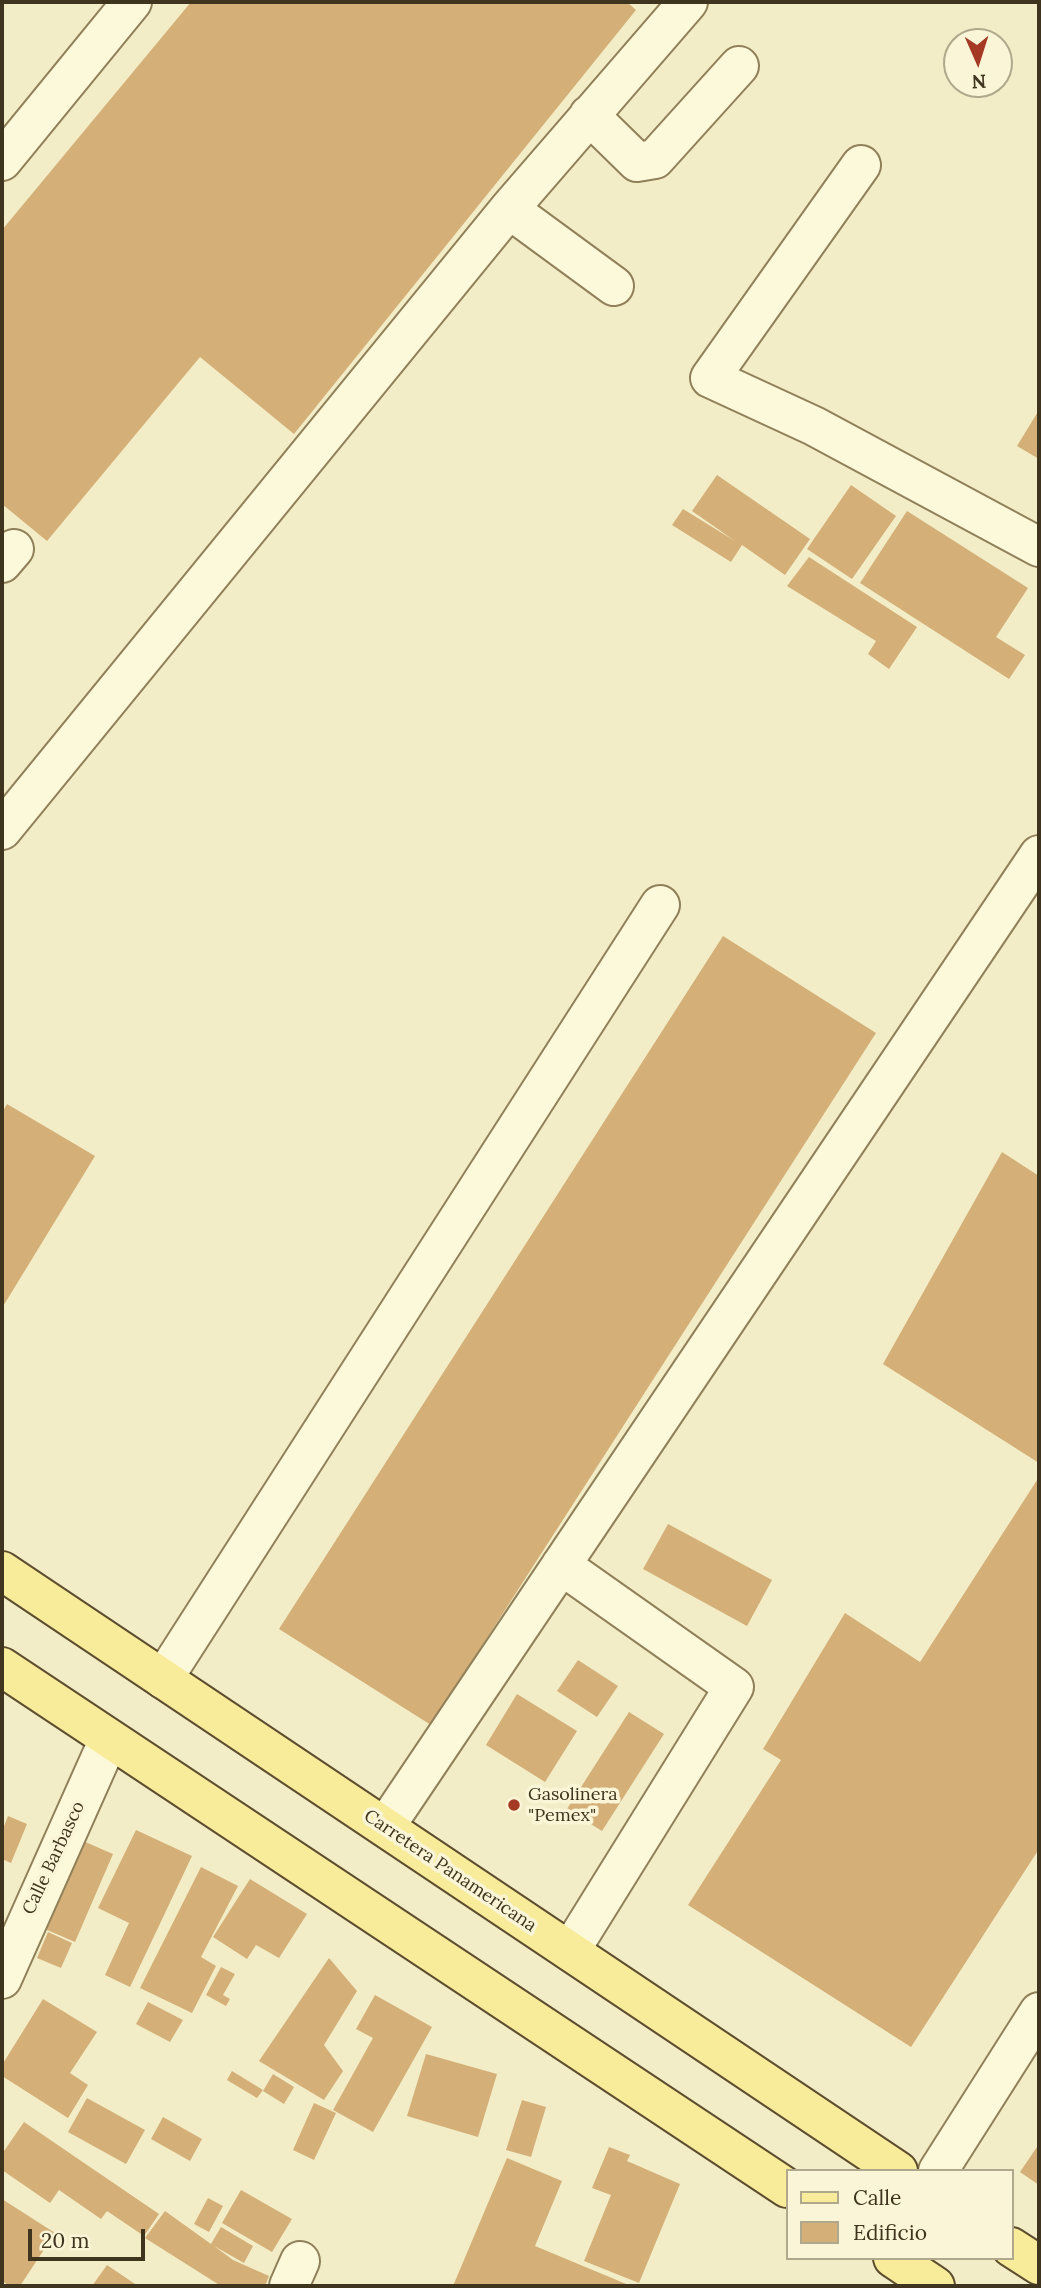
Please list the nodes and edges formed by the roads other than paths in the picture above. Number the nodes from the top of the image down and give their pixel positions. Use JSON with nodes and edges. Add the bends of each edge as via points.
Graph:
{"nodes":[{"id":1,"x":132,"y":2,"type":"edge"},
{"id":2,"x":688,"y":2,"type":"edge"},
{"id":3,"x":739,"y":66,"type":"dead end"},
{"id":4,"x":590,"y":115,"type":"junction"},
{"id":5,"x":2,"y":161,"type":"edge"},
{"id":6,"x":861,"y":165,"type":"dead end"},
{"id":7,"x":509,"y":209,"type":"junction"},
{"id":8,"x":614,"y":286,"type":"dead end"},
{"id":9,"x":1039,"y":547,"type":"edge"},
{"id":10,"x":2,"y":830,"type":"edge"},
{"id":11,"x":1039,"y":855,"type":"edge"},
{"id":12,"x":660,"y":905,"type":"dead end"},
{"id":13,"x":561,"y":1565,"type":"junction"},
{"id":14,"x":2,"y":1571,"type":"edge"},
{"id":15,"x":2,"y":1667,"type":"edge"},
{"id":16,"x":163,"y":1679,"type":"junction"},
{"id":17,"x":109,"y":1739,"type":"junction"},
{"id":18,"x":385,"y":1828,"type":"junction"},
{"id":19,"x":570,"y":1951,"type":"junction"},
{"id":20,"x":2,"y":1979,"type":"edge"},
{"id":21,"x":1039,"y":2012,"type":"edge"},
{"id":22,"x":895,"y":2169,"type":"edge"},
{"id":23,"x":939,"y":2169,"type":"edge"},
{"id":24,"x":786,"y":2187,"type":"edge"},
{"id":25,"x":1013,"y":2247,"type":"edge"},
{"id":26,"x":896,"y":2260,"type":"edge"},
{"id":27,"x":1039,"y":2265,"type":"edge"},
{"id":28,"x":936,"y":2286,"type":"edge"}],
"edges":[{"from":1,"to":5,"type":"street"},
{"from":2,"to":4,"type":"street"},
{"from":3,"to":4,"type":"street","via":[[655,159],[646,162],[638,162]]},
{"from":4,"to":7,"type":"street"},
{"from":6,"to":9,"type":"street","via":[[710,378],[814,426]]},
{"from":7,"to":8,"type":"street"},
{"from":7,"to":10,"type":"street"},
{"from":11,"to":13,"type":"street"},
{"from":12,"to":16,"type":"street"},
{"from":13,"to":18,"type":"street"},
{"from":13,"to":19,"type":"street","via":[[734,1687]]},
{"from":14,"to":16,"type":"main road","name":"Carretera Panamericana"},
{"from":15,"to":17,"type":"main road"},
{"from":16,"to":18,"type":"main road","name":"Carretera Panamericana"},
{"from":17,"to":20,"type":"street","name":"Calle Barbasco"},
{"from":17,"to":24,"type":"main road"},
{"from":18,"to":19,"type":"main road","name":"Carretera Panamericana"},
{"from":19,"to":22,"type":"main road","name":"Carretera Panamericana"},
{"from":21,"to":23,"type":"street"},
{"from":25,"to":27,"type":"main road"},
{"from":26,"to":28,"type":"main road"}]}
